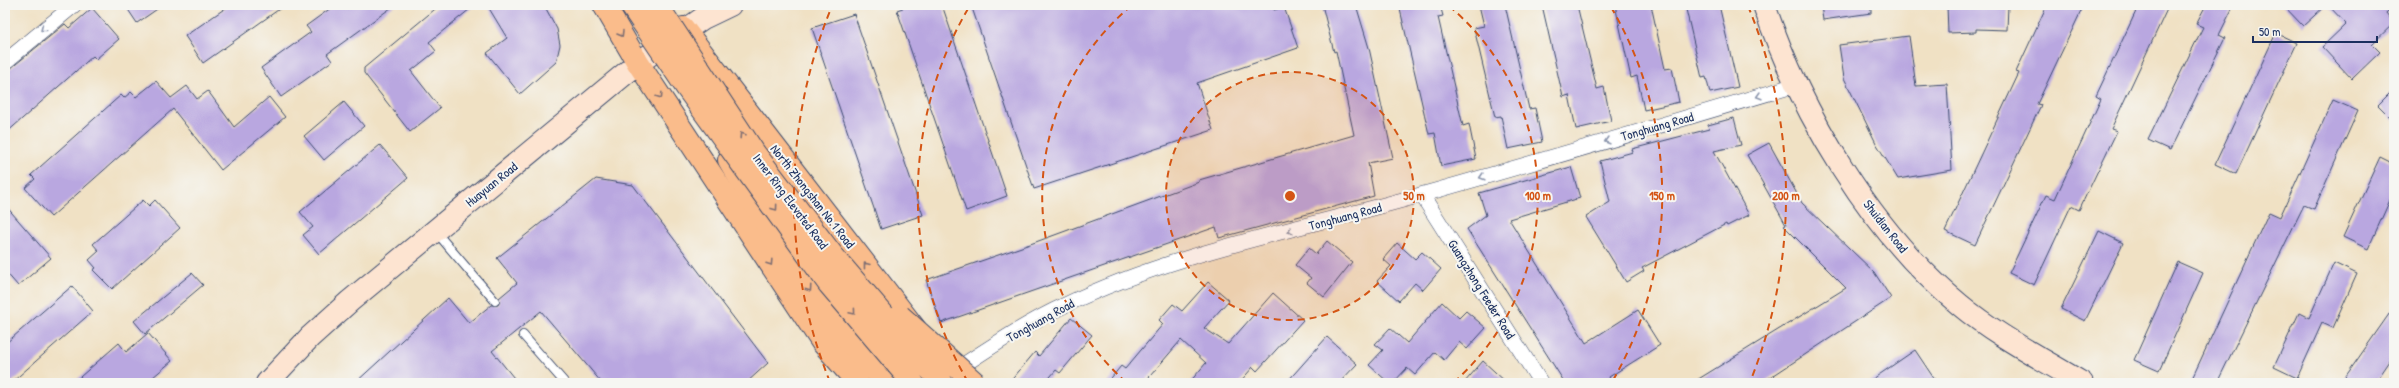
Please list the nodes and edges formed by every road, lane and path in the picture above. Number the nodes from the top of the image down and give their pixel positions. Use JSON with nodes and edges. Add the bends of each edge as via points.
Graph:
{"nodes":[{"id":1,"x":74,"y":5,"type":"edge"},
{"id":2,"x":604,"y":5,"type":"edge"},
{"id":3,"x":632,"y":5,"type":"edge"},
{"id":4,"x":657,"y":5,"type":"edge"},
{"id":5,"x":670,"y":5,"type":"edge"},
{"id":6,"x":730,"y":5,"type":"edge"},
{"id":7,"x":1764,"y":5,"type":"edge"},
{"id":8,"x":684,"y":30,"type":"junction"},
{"id":9,"x":5,"y":62,"type":"edge"},
{"id":10,"x":638,"y":63,"type":"junction"},
{"id":11,"x":1796,"y":85,"type":"junction"},
{"id":12,"x":687,"y":88,"type":"junction"},
{"id":13,"x":1422,"y":195,"type":"junction"},
{"id":14,"x":434,"y":230,"type":"junction"},
{"id":15,"x":833,"y":256,"type":"junction"},
{"id":16,"x":495,"y":301,"type":"dead end"},
{"id":17,"x":523,"y":335,"type":"dead end"},
{"id":18,"x":947,"y":381,"type":"edge"},
{"id":19,"x":267,"y":383,"type":"edge"},
{"id":20,"x":565,"y":383,"type":"edge"},
{"id":21,"x":858,"y":383,"type":"edge"},
{"id":22,"x":886,"y":383,"type":"edge"},
{"id":23,"x":913,"y":383,"type":"edge"},
{"id":24,"x":975,"y":383,"type":"edge"},
{"id":25,"x":1541,"y":383,"type":"edge"},
{"id":26,"x":2082,"y":383,"type":"edge"}],
"edges":[{"from":1,"to":9,"type":"street","one_way":true},
{"from":2,"to":10,"type":"main road","one_way":true},
{"from":3,"to":12,"type":"main road","name":"Inner Ring Elevated Road","bridge":true},
{"from":15,"to":4,"type":"main road","name":"Inner Ring Elevated Road","one_way":true,"bridge":true,"via":[[755,154]]},
{"from":5,"to":8,"type":"main road","name":"North Zhongshan No.1 Road"},
{"from":6,"to":8,"type":"main road","name":"Huayuan Road"},
{"from":7,"to":11,"type":"main road","name":"Shuidian Road"},
{"from":8,"to":10,"type":"main road","name":"Huayuan Road"},
{"from":18,"to":8,"type":"main road","name":"North Zhongshan No.1 Road","one_way":true},
{"from":10,"to":14,"type":"main road","name":"Huayuan Road"},
{"from":10,"to":21,"type":"main road","one_way":true,"via":[[822,342]]},
{"from":11,"to":13,"type":"street","name":"Tonghuang Road","one_way":true},
{"from":11,"to":26,"type":"main road","name":"Shuidian Road","via":[[1841,165],[1890,233],[1946,293],[1973,316]]},
{"from":12,"to":22,"type":"main road","one_way":true,"bridge":true,"via":[[782,248],[837,328]]},
{"from":12,"to":23,"type":"main road","name":"Inner Ring Elevated Road","one_way":true,"bridge":true,"via":[[829,284]]},
{"from":13,"to":18,"type":"street","name":"Tonghuang Road","one_way":true,"via":[[1254,240],[1129,278],[1034,320]]},
{"from":13,"to":25,"type":"street","name":"Guangzhong Feeder Road"},
{"from":14,"to":16,"type":"lane"},
{"from":14,"to":19,"type":"main road","name":"Huayuan Road","via":[[310,337]]},
{"from":15,"to":18,"type":"main road","name":"Inner Ring Elevated Road","bridge":true},
{"from":15,"to":24,"type":"main road","bridge":true},
{"from":17,"to":20,"type":"lane"}]}
